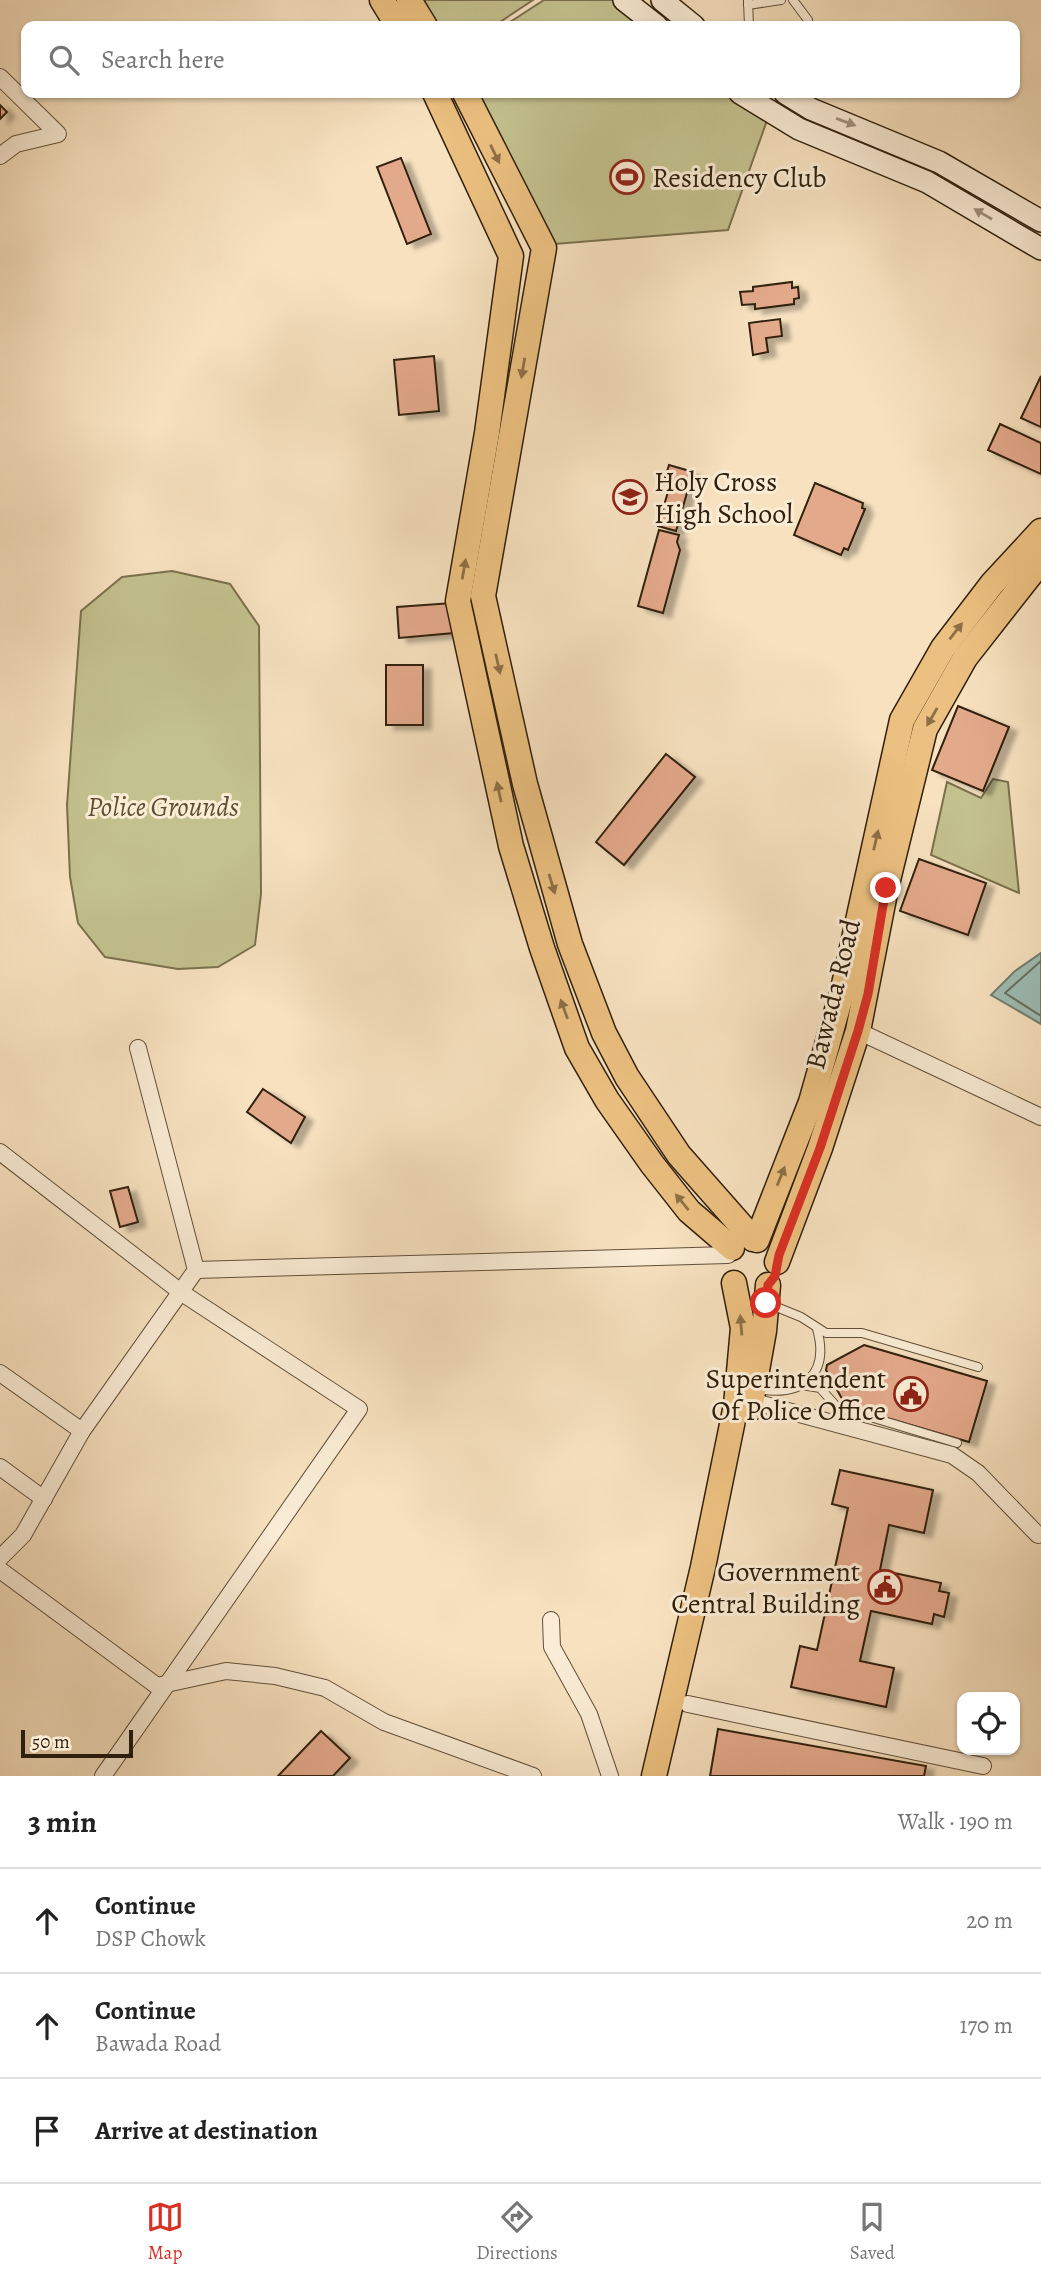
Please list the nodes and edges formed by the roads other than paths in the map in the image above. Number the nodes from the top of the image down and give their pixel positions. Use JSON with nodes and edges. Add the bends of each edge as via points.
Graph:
{"nodes":[{"id":1,"x":382,"y":0,"type":"edge"},
{"id":2,"x":409,"y":0,"type":"edge"},
{"id":3,"x":624,"y":0,"type":"edge"},
{"id":4,"x":662,"y":0,"type":"edge"},
{"id":5,"x":781,"y":0,"type":"edge"},
{"id":6,"x":793,"y":0,"type":"edge"},
{"id":7,"x":748,"y":3,"type":"edge"},
{"id":8,"x":395,"y":21,"type":"edge"},
{"id":9,"x":422,"y":21,"type":"edge"},
{"id":10,"x":651,"y":21,"type":"edge"},
{"id":11,"x":688,"y":21,"type":"edge"},
{"id":12,"x":749,"y":21,"type":"edge"},
{"id":13,"x":808,"y":21,"type":"edge"},
{"id":14,"x":0,"y":76,"type":"edge"},
{"id":15,"x":21,"y":97,"type":"edge"},
{"id":16,"x":22,"y":98,"type":"edge"},
{"id":17,"x":437,"y":98,"type":"edge"},
{"id":18,"x":468,"y":98,"type":"edge"},
{"id":19,"x":748,"y":98,"type":"edge"},
{"id":20,"x":793,"y":98,"type":"edge"},
{"id":21,"x":0,"y":156,"type":"edge"},
{"id":22,"x":1041,"y":221,"type":"edge"},
{"id":23,"x":1041,"y":249,"type":"edge"},
{"id":24,"x":1041,"y":531,"type":"edge"},
{"id":25,"x":1041,"y":561,"type":"edge"},
{"id":26,"x":483,"y":596,"type":"junction"},
{"id":27,"x":458,"y":601,"type":"junction"},
{"id":28,"x":858,"y":1031,"type":"junction"},
{"id":29,"x":138,"y":1048,"type":"dead end"},
{"id":30,"x":1041,"y":1117,"type":"edge"},
{"id":31,"x":0,"y":1152,"type":"edge"},
{"id":32,"x":743,"y":1245,"type":"junction"},
{"id":33,"x":196,"y":1270,"type":"junction"},
{"id":34,"x":734,"y":1283,"type":"junction"},
{"id":35,"x":770,"y":1283,"type":"junction"},
{"id":36,"x":182,"y":1293,"type":"junction"},
{"id":37,"x":817,"y":1329,"type":"junction"},
{"id":38,"x":978,"y":1367,"type":"dead end"},
{"id":39,"x":0,"y":1373,"type":"edge"},
{"id":40,"x":802,"y":1385,"type":"junction"},
{"id":41,"x":752,"y":1395,"type":"junction"},
{"id":42,"x":82,"y":1431,"type":"junction"},
{"id":43,"x":957,"y":1443,"type":"dead end"},
{"id":44,"x":0,"y":1467,"type":"edge"},
{"id":45,"x":44,"y":1499,"type":"junction"},
{"id":46,"x":1038,"y":1535,"type":"dead end"},
{"id":47,"x":0,"y":1558,"type":"edge"},
{"id":48,"x":0,"y":1570,"type":"edge"},
{"id":49,"x":551,"y":1620,"type":"dead end"},
{"id":50,"x":162,"y":1688,"type":"junction"},
{"id":51,"x":688,"y":1704,"type":"junction"},
{"id":52,"x":983,"y":1766,"type":"dead end"},
{"id":53,"x":103,"y":1776,"type":"edge"},
{"id":54,"x":533,"y":1776,"type":"edge"},
{"id":55,"x":610,"y":1776,"type":"edge"},
{"id":56,"x":654,"y":1776,"type":"edge"},
{"id":57,"x":668,"y":1776,"type":"edge"}],
"edges":[{"from":1,"to":8,"type":"main road"},
{"from":2,"to":9,"type":"main road"},
{"from":3,"to":10,"type":"main road"},
{"from":4,"to":11,"type":"main road"},
{"from":5,"to":7,"type":"lane"},
{"from":6,"to":13,"type":"lane"},
{"from":7,"to":12,"type":"lane"},
{"from":14,"to":15,"type":"street"},
{"from":16,"to":21,"type":"street","via":[[58,134],[16,144]]},
{"from":27,"to":17,"type":"main road","one_way":true,"via":[[511,256]]},
{"from":18,"to":26,"type":"main road","one_way":true,"via":[[544,248]]},
{"from":23,"to":19,"type":"main road","one_way":true,"via":[[927,182],[799,130]]},
{"from":20,"to":22,"type":"main road","one_way":true,"via":[[939,162]]},
{"from":32,"to":24,"type":"main road","one_way":true,"via":[[811,1102],[843,989],[902,720],[943,648],[992,584]]},
{"from":25,"to":28,"type":"main road","name":"Bawada Road","one_way":true,"via":[[965,658],[925,729],[886,888]]},
{"from":26,"to":27,"type":"main road"},
{"from":26,"to":32,"type":"main road","one_way":true,"via":[[544,856],[570,944],[604,1033],[627,1077]]},
{"from":32,"to":27,"type":"main road","one_way":true,"via":[[689,1211],[607,1100],[577,1048],[511,846]]},
{"from":28,"to":30,"type":"street"},
{"from":28,"to":35,"type":"main road","name":"Bawada Road"},
{"from":29,"to":33,"type":"street"},
{"from":31,"to":36,"type":"street"},
{"from":32,"to":33,"type":"street"},
{"from":32,"to":34,"type":"main road","via":[[727,1270]]},
{"from":32,"to":35,"type":"main road","via":[[774,1252]]},
{"from":33,"to":36,"type":"street"},
{"from":34,"to":35,"type":"main road","via":[[747,1290]]},
{"from":56,"to":34,"type":"main road","one_way":true,"via":[[736,1405],[743,1328]]},
{"from":35,"to":37,"type":"lane"},
{"from":35,"to":41,"type":"main road","name":"Bawada Road"},
{"from":36,"to":42,"type":"street"},
{"from":36,"to":50,"type":"street","via":[[359,1409]]},
{"from":37,"to":38,"type":"lane","via":[[862,1333]]},
{"from":37,"to":40,"type":"lane","via":[[821,1349],[817,1370]]},
{"from":39,"to":42,"type":"street"},
{"from":40,"to":41,"type":"lane"},
{"from":40,"to":43,"type":"lane","via":[[820,1388],[836,1407]]},
{"from":41,"to":46,"type":"street","via":[[952,1455],[978,1473]]},
{"from":41,"to":51,"type":"main road","name":"Bawada Road"},
{"from":42,"to":45,"type":"street"},
{"from":44,"to":45,"type":"street"},
{"from":45,"to":47,"type":"street","via":[[23,1535]]},
{"from":48,"to":50,"type":"street"},
{"from":49,"to":55,"type":"street","via":[[552,1647],[589,1714]]},
{"from":50,"to":53,"type":"street"},
{"from":50,"to":54,"type":"street","via":[[226,1671],[275,1676],[325,1688],[384,1722]]},
{"from":51,"to":52,"type":"street"},
{"from":51,"to":57,"type":"main road","name":"Bawada Road"}]}
